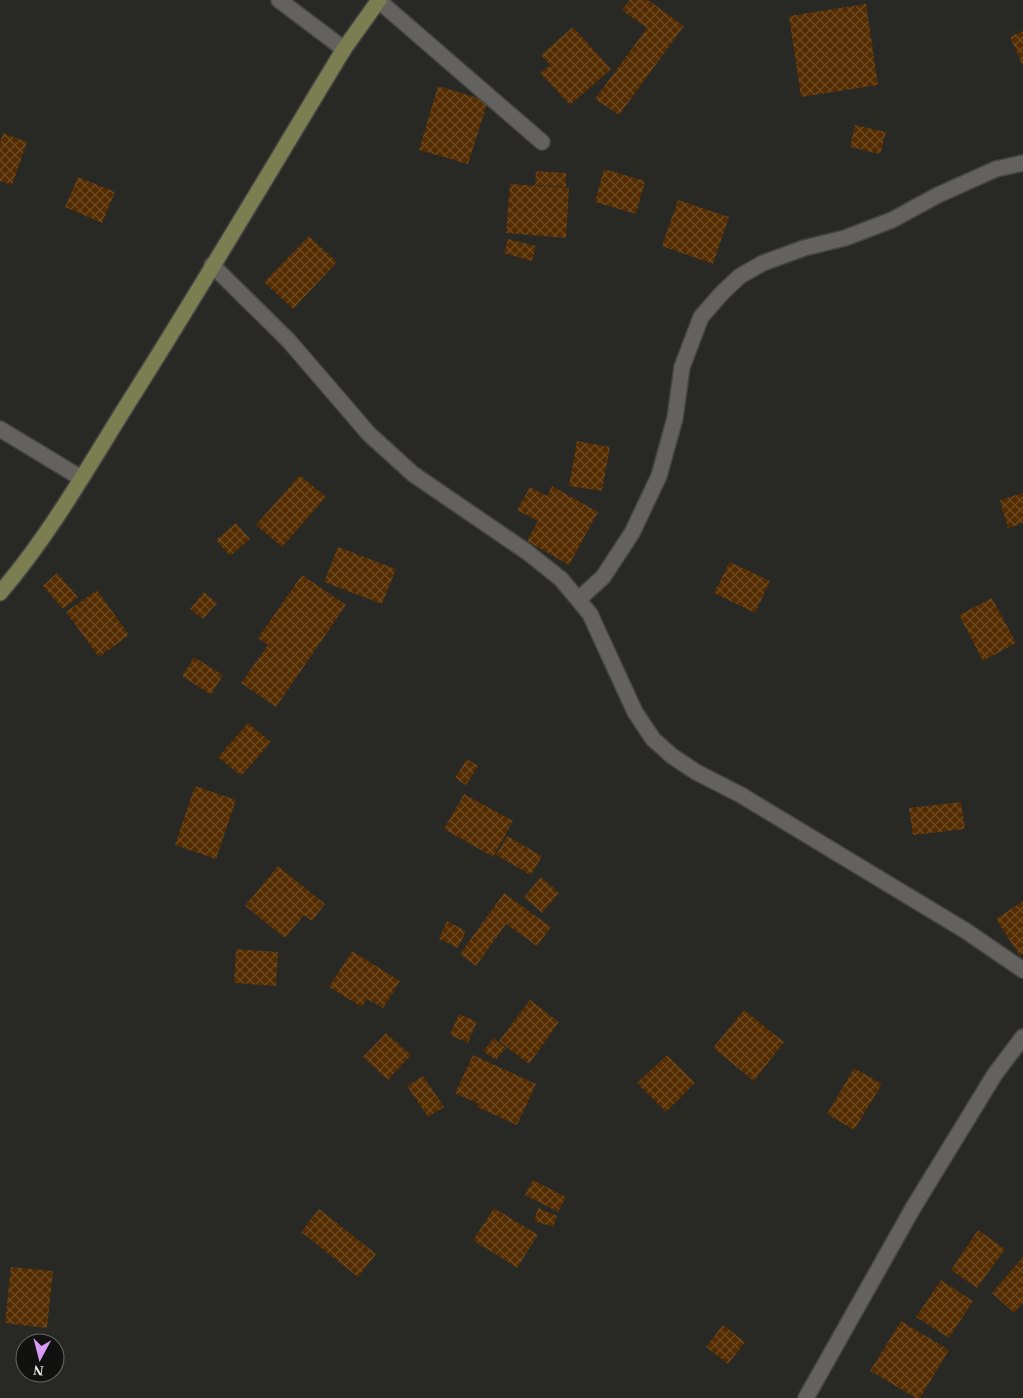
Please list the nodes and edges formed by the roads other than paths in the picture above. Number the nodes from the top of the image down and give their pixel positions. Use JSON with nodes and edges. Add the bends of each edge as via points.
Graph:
{"nodes":[{"id":1,"x":279,"y":0,"type":"edge"},
{"id":2,"x":379,"y":0,"type":"edge"},
{"id":3,"x":344,"y":49,"type":"junction"},
{"id":4,"x":542,"y":142,"type":"dead end"},
{"id":5,"x":1023,"y":163,"type":"edge"},
{"id":6,"x":212,"y":265,"type":"junction"},
{"id":7,"x":0,"y":429,"type":"edge"},
{"id":8,"x":81,"y":478,"type":"junction"},
{"id":9,"x":0,"y":593,"type":"edge"},
{"id":10,"x":579,"y":599,"type":"junction"},
{"id":11,"x":1023,"y":970,"type":"edge"},
{"id":12,"x":1023,"y":1037,"type":"edge"},
{"id":13,"x":806,"y":1398,"type":"edge"}],
"edges":[{"from":1,"to":3,"type":"street"},
{"from":2,"to":3,"type":"street"},
{"from":2,"to":4,"type":"street"},
{"from":3,"to":6,"type":"street"},
{"from":5,"to":10,"type":"street","via":[[996,169],[853,236],[804,248],[763,263],[740,276],[722,293],[701,317],[682,367],[675,418],[659,476],[632,533],[603,577]]},
{"from":6,"to":8,"type":"street"},
{"from":6,"to":10,"type":"street","via":[[289,341],[369,434],[412,474],[527,552],[561,579]]},
{"from":7,"to":8,"type":"street"},
{"from":8,"to":9,"type":"street","via":[[23,567]]},
{"from":10,"to":11,"type":"street","via":[[590,614],[635,712],[653,739],[672,756],[966,931]]},
{"from":12,"to":13,"type":"street","via":[[995,1074],[913,1208]]}]}
